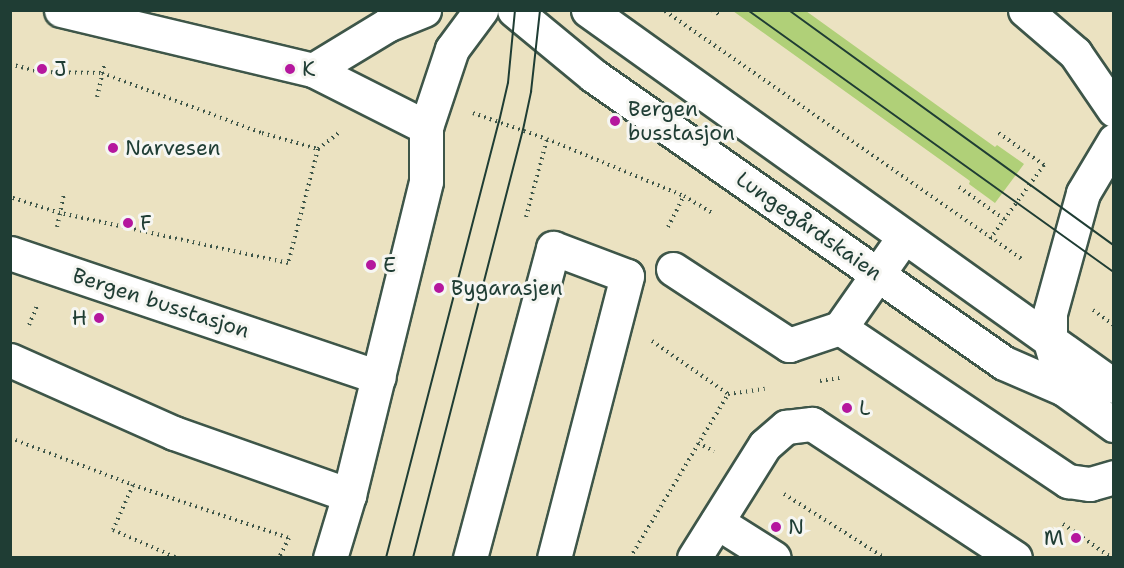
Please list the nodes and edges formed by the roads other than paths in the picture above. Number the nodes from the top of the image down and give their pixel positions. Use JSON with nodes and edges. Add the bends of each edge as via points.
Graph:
{"nodes":[{"id":1,"x":61,"y":10,"type":"edge"},
{"id":2,"x":424,"y":10,"type":"edge"},
{"id":3,"x":481,"y":10,"type":"edge"},
{"id":4,"x":514,"y":10,"type":"edge"},
{"id":5,"x":588,"y":10,"type":"edge"},
{"id":6,"x":1025,"y":10,"type":"edge"},
{"id":7,"x":313,"y":70,"type":"junction"},
{"id":8,"x":1113,"y":110,"type":"edge"},
{"id":9,"x":426,"y":127,"type":"junction"},
{"id":10,"x":1113,"y":141,"type":"edge"},
{"id":11,"x":903,"y":238,"type":"junction"},
{"id":12,"x":10,"y":253,"type":"edge"},
{"id":13,"x":673,"y":269,"type":"dead end"},
{"id":14,"x":878,"y":274,"type":"junction"},
{"id":15,"x":840,"y":328,"type":"junction"},
{"id":16,"x":1050,"y":341,"type":"junction"},
{"id":17,"x":10,"y":360,"type":"edge"},
{"id":18,"x":379,"y":376,"type":"junction"},
{"id":19,"x":1113,"y":386,"type":"edge"},
{"id":20,"x":1064,"y":389,"type":"junction"},
{"id":21,"x":1113,"y":425,"type":"edge"},
{"id":22,"x":1113,"y":477,"type":"edge"},
{"id":23,"x":349,"y":495,"type":"junction"},
{"id":24,"x":717,"y":522,"type":"junction"},
{"id":25,"x":330,"y":558,"type":"edge"},
{"id":26,"x":470,"y":558,"type":"edge"},
{"id":27,"x":554,"y":558,"type":"edge"},
{"id":28,"x":694,"y":558,"type":"edge"},
{"id":29,"x":774,"y":558,"type":"edge"},
{"id":30,"x":1015,"y":558,"type":"edge"}],
"edges":[{"from":1,"to":7,"type":"main road"},
{"from":2,"to":7,"type":"main road","via":[[376,31]]},
{"from":3,"to":9,"type":"main road","via":[[452,49]]},
{"from":4,"to":14,"type":"main road","name":"Lungegårdskaien","via":[[594,76]]},
{"from":5,"to":11,"type":"main road"},
{"from":6,"to":8,"type":"main road","via":[[1075,53]]},
{"from":7,"to":9,"type":"main road"},
{"from":9,"to":18,"type":"main road","via":[[426,181]]},
{"from":10,"to":16,"type":"main road","via":[[1083,193],[1050,313]]},
{"from":11,"to":14,"type":"main road"},
{"from":11,"to":16,"type":"main road"},
{"from":12,"to":18,"type":"main road","name":"Bergen busstasjon"},
{"from":13,"to":15,"type":"main road","via":[[789,345]]},
{"from":14,"to":15,"type":"main road"},
{"from":14,"to":20,"type":"main road","name":"Lungegårdskaien","via":[[1004,363]]},
{"from":15,"to":22,"type":"main road","via":[[1068,481],[1090,484]]},
{"from":16,"to":19,"type":"main road"},
{"from":16,"to":20,"type":"main road"},
{"from":17,"to":23,"type":"main road","via":[[174,434]]},
{"from":18,"to":23,"type":"main road"},
{"from":20,"to":21,"type":"main road","name":"Lungegårdskaien"},
{"from":23,"to":25,"type":"main road"},
{"from":24,"to":28,"type":"main road"},
{"from":24,"to":29,"type":"main road"},
{"from":24,"to":30,"type":"main road","via":[[765,446],[786,427],[812,424]]},
{"from":26,"to":27,"type":"main road","via":[[553,248],[627,276]]}]}
